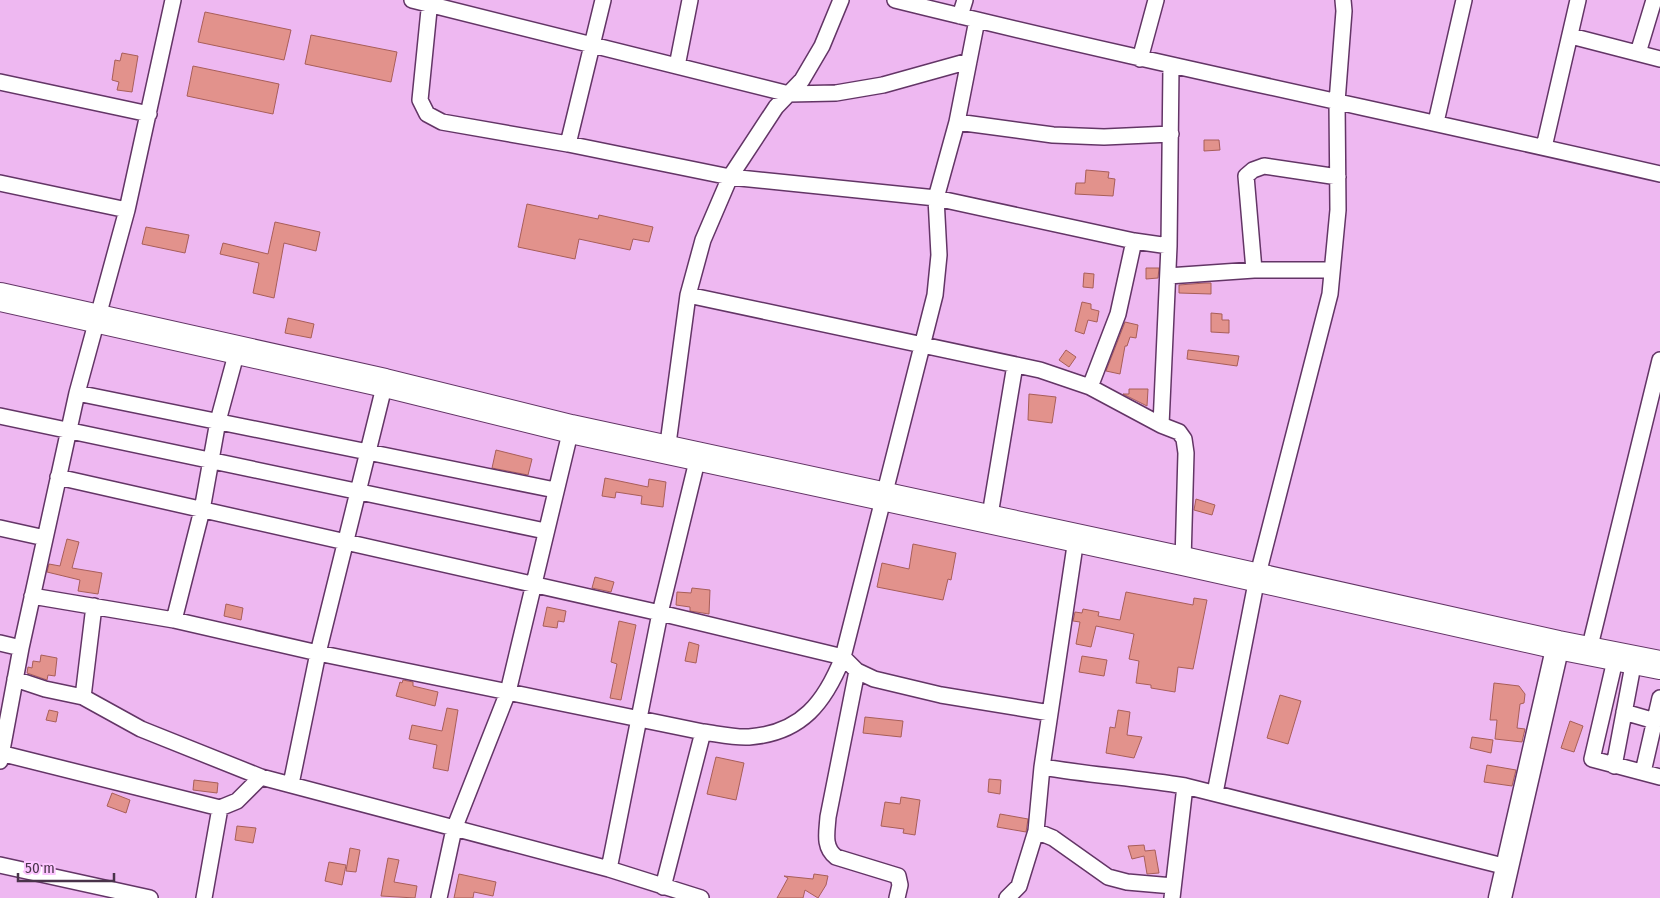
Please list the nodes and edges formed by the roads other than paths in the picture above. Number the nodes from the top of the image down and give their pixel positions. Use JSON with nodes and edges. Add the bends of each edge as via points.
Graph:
{"nodes":[{"id":1,"x":173,"y":0,"type":"edge"},
{"id":2,"x":412,"y":0,"type":"edge"},
{"id":3,"x":603,"y":0,"type":"edge"},
{"id":4,"x":690,"y":0,"type":"edge"},
{"id":5,"x":842,"y":0,"type":"edge"},
{"id":6,"x":894,"y":0,"type":"edge"},
{"id":7,"x":965,"y":0,"type":"edge"},
{"id":8,"x":1156,"y":0,"type":"edge"},
{"id":9,"x":1343,"y":0,"type":"edge"},
{"id":10,"x":1464,"y":0,"type":"edge"},
{"id":11,"x":1578,"y":0,"type":"edge"},
{"id":12,"x":1654,"y":0,"type":"edge"},
{"id":13,"x":429,"y":2,"type":"edge"},
{"id":14,"x":960,"y":16,"type":"junction"},
{"id":15,"x":977,"y":20,"type":"junction"},
{"id":16,"x":1571,"y":36,"type":"junction"},
{"id":17,"x":592,"y":45,"type":"junction"},
{"id":18,"x":1638,"y":53,"type":"junction"},
{"id":19,"x":1140,"y":59,"type":"junction"},
{"id":20,"x":1660,"y":59,"type":"edge"},
{"id":21,"x":969,"y":60,"type":"junction"},
{"id":22,"x":677,"y":66,"type":"junction"},
{"id":23,"x":1171,"y":66,"type":"junction"},
{"id":24,"x":0,"y":82,"type":"edge"},
{"id":25,"x":789,"y":94,"type":"junction"},
{"id":26,"x":1337,"y":102,"type":"junction"},
{"id":27,"x":148,"y":114,"type":"junction"},
{"id":28,"x":957,"y":122,"type":"junction"},
{"id":29,"x":1436,"y":122,"type":"junction"},
{"id":30,"x":1171,"y":134,"type":"junction"},
{"id":31,"x":568,"y":144,"type":"junction"},
{"id":32,"x":1544,"y":147,"type":"junction"},
{"id":33,"x":1660,"y":174,"type":"edge"},
{"id":34,"x":1338,"y":177,"type":"junction"},
{"id":35,"x":730,"y":178,"type":"junction"},
{"id":36,"x":0,"y":183,"type":"edge"},
{"id":37,"x":936,"y":198,"type":"junction"},
{"id":38,"x":127,"y":210,"type":"junction"},
{"id":39,"x":1134,"y":241,"type":"junction"},
{"id":40,"x":1169,"y":246,"type":"junction"},
{"id":41,"x":1254,"y":270,"type":"junction"},
{"id":42,"x":1332,"y":270,"type":"junction"},
{"id":43,"x":1168,"y":276,"type":"junction"},
{"id":44,"x":688,"y":294,"type":"junction"},
{"id":45,"x":0,"y":297,"type":"edge"},
{"id":46,"x":98,"y":319,"type":"junction"},
{"id":47,"x":922,"y":347,"type":"junction"},
{"id":48,"x":237,"y":351,"type":"junction"},
{"id":49,"x":1660,"y":360,"type":"edge"},
{"id":50,"x":1015,"y":365,"type":"junction"},
{"id":51,"x":385,"y":383,"type":"junction"},
{"id":52,"x":1090,"y":387,"type":"junction"},
{"id":53,"x":76,"y":393,"type":"junction"},
{"id":54,"x":0,"y":416,"type":"edge"},
{"id":55,"x":218,"y":421,"type":"junction"},
{"id":56,"x":1161,"y":425,"type":"junction"},
{"id":57,"x":68,"y":430,"type":"junction"},
{"id":58,"x":570,"y":430,"type":"junction"},
{"id":59,"x":667,"y":451,"type":"junction"},
{"id":60,"x":366,"y":453,"type":"junction"},
{"id":61,"x":698,"y":457,"type":"junction"},
{"id":62,"x":212,"y":462,"type":"junction"},
{"id":63,"x":58,"y":477,"type":"junction"},
{"id":64,"x":357,"y":490,"type":"junction"},
{"id":65,"x":555,"y":490,"type":"junction"},
{"id":66,"x":885,"y":497,"type":"junction"},
{"id":67,"x":202,"y":510,"type":"junction"},
{"id":68,"x":989,"y":521,"type":"junction"},
{"id":69,"x":0,"y":528,"type":"edge"},
{"id":70,"x":546,"y":531,"type":"junction"},
{"id":71,"x":45,"y":538,"type":"junction"},
{"id":72,"x":1076,"y":539,"type":"junction"},
{"id":73,"x":345,"y":542,"type":"junction"},
{"id":74,"x":1183,"y":561,"type":"junction"},
{"id":75,"x":1257,"y":578,"type":"junction"},
{"id":76,"x":533,"y":586,"type":"junction"},
{"id":77,"x":32,"y":596,"type":"junction"},
{"id":78,"x":94,"y":606,"type":"junction"},
{"id":79,"x":660,"y":613,"type":"junction"},
{"id":80,"x":174,"y":620,"type":"junction"},
{"id":81,"x":0,"y":643,"type":"edge"},
{"id":82,"x":1558,"y":645,"type":"junction"},
{"id":83,"x":20,"y":648,"type":"junction"},
{"id":84,"x":1590,"y":650,"type":"junction"},
{"id":85,"x":318,"y":653,"type":"junction"},
{"id":86,"x":843,"y":657,"type":"junction"},
{"id":87,"x":1625,"y":658,"type":"junction"},
{"id":88,"x":1660,"y":665,"type":"edge"},
{"id":89,"x":857,"y":671,"type":"junction"},
{"id":90,"x":15,"y":679,"type":"junction"},
{"id":91,"x":508,"y":692,"type":"junction"},
{"id":92,"x":83,"y":697,"type":"junction"},
{"id":93,"x":1660,"y":698,"type":"edge"},
{"id":94,"x":1624,"y":712,"type":"junction"},
{"id":95,"x":1050,"y":713,"type":"junction"},
{"id":96,"x":639,"y":718,"type":"junction"},
{"id":97,"x":1655,"y":721,"type":"junction"},
{"id":98,"x":703,"y":732,"type":"junction"},
{"id":99,"x":1,"y":756,"type":"edge"},
{"id":100,"x":1614,"y":766,"type":"junction"},
{"id":101,"x":1042,"y":767,"type":"junction"},
{"id":102,"x":1643,"y":772,"type":"junction"},
{"id":103,"x":1660,"y":777,"type":"edge"},
{"id":104,"x":261,"y":778,"type":"junction"},
{"id":105,"x":291,"y":784,"type":"junction"},
{"id":106,"x":1185,"y":786,"type":"junction"},
{"id":107,"x":1215,"y":793,"type":"junction"},
{"id":108,"x":220,"y":808,"type":"junction"},
{"id":109,"x":454,"y":829,"type":"junction"},
{"id":110,"x":1036,"y":831,"type":"junction"},
{"id":111,"x":0,"y":865,"type":"edge"},
{"id":112,"x":1508,"y":867,"type":"junction"},
{"id":113,"x":609,"y":870,"type":"junction"},
{"id":114,"x":663,"y":887,"type":"junction"},
{"id":115,"x":1173,"y":892,"type":"edge"},
{"id":116,"x":678,"y":895,"type":"edge"},
{"id":117,"x":150,"y":898,"type":"edge"},
{"id":118,"x":204,"y":898,"type":"edge"},
{"id":119,"x":439,"y":898,"type":"edge"},
{"id":120,"x":701,"y":898,"type":"edge"},
{"id":121,"x":897,"y":898,"type":"edge"},
{"id":122,"x":1007,"y":898,"type":"edge"},
{"id":123,"x":1500,"y":898,"type":"edge"}],
"edges":[{"from":1,"to":27,"type":"street"},
{"from":2,"to":13,"type":"street"},
{"from":3,"to":17,"type":"street"},
{"from":4,"to":22,"type":"street"},
{"from":5,"to":25,"type":"street","via":[[822,46],[802,80]]},
{"from":6,"to":14,"type":"street"},
{"from":7,"to":14,"type":"street"},
{"from":8,"to":19,"type":"street"},
{"from":9,"to":26,"type":"street"},
{"from":10,"to":29,"type":"street"},
{"from":11,"to":16,"type":"street"},
{"from":12,"to":18,"type":"street"},
{"from":13,"to":17,"type":"street"},
{"from":13,"to":31,"type":"street","via":[[420,100],[427,114],[442,122]]},
{"from":14,"to":15,"type":"street"},
{"from":15,"to":19,"type":"street"},
{"from":15,"to":21,"type":"street"},
{"from":16,"to":18,"type":"street"},
{"from":16,"to":32,"type":"street"},
{"from":17,"to":22,"type":"street"},
{"from":17,"to":31,"type":"street"},
{"from":18,"to":20,"type":"street"},
{"from":19,"to":23,"type":"street"},
{"from":21,"to":25,"type":"street","via":[[883,85],[836,93]]},
{"from":21,"to":28,"type":"street"},
{"from":22,"to":25,"type":"street"},
{"from":23,"to":26,"type":"street"},
{"from":23,"to":30,"type":"street"},
{"from":24,"to":27,"type":"street"},
{"from":25,"to":35,"type":"street","via":[[776,106]]},
{"from":26,"to":29,"type":"street"},
{"from":26,"to":34,"type":"street"},
{"from":27,"to":38,"type":"street"},
{"from":28,"to":30,"type":"street","via":[[1053,135]]},
{"from":28,"to":37,"type":"street"},
{"from":29,"to":32,"type":"street"},
{"from":30,"to":40,"type":"street"},
{"from":31,"to":35,"type":"street"},
{"from":32,"to":33,"type":"street"},
{"from":34,"to":41,"type":"street","via":[[1264,166],[1246,176]]},
{"from":34,"to":42,"type":"street"},
{"from":35,"to":37,"type":"street"},
{"from":35,"to":44,"type":"street","via":[[703,240]]},
{"from":36,"to":38,"type":"street"},
{"from":37,"to":39,"type":"street"},
{"from":37,"to":47,"type":"street","via":[[939,255],[935,295]]},
{"from":38,"to":46,"type":"street"},
{"from":39,"to":40,"type":"street"},
{"from":39,"to":52,"type":"street","via":[[1118,314]]},
{"from":40,"to":43,"type":"street"},
{"from":41,"to":42,"type":"street"},
{"from":41,"to":43,"type":"street"},
{"from":42,"to":75,"type":"street","via":[[1330,294]]},
{"from":43,"to":56,"type":"street"},
{"from":44,"to":47,"type":"street"},
{"from":44,"to":59,"type":"street"},
{"from":45,"to":46,"type":"highway"},
{"from":46,"to":48,"type":"highway"},
{"from":46,"to":53,"type":"street"},
{"from":47,"to":50,"type":"street"},
{"from":47,"to":66,"type":"street"},
{"from":48,"to":51,"type":"highway"},
{"from":48,"to":55,"type":"street"},
{"from":49,"to":84,"type":"street"},
{"from":50,"to":52,"type":"street"},
{"from":50,"to":68,"type":"street"},
{"from":51,"to":58,"type":"highway"},
{"from":51,"to":60,"type":"street"},
{"from":52,"to":56,"type":"street"},
{"from":53,"to":55,"type":"street"},
{"from":53,"to":57,"type":"street"},
{"from":54,"to":57,"type":"street"},
{"from":55,"to":60,"type":"street"},
{"from":55,"to":62,"type":"street"},
{"from":56,"to":74,"type":"street","via":[[1179,432],[1185,446]]},
{"from":57,"to":62,"type":"street"},
{"from":57,"to":63,"type":"street"},
{"from":58,"to":59,"type":"highway"},
{"from":58,"to":65,"type":"street"},
{"from":59,"to":61,"type":"highway"},
{"from":60,"to":64,"type":"street"},
{"from":60,"to":65,"type":"street"},
{"from":61,"to":66,"type":"highway"},
{"from":61,"to":79,"type":"street"},
{"from":62,"to":64,"type":"street"},
{"from":62,"to":67,"type":"street"},
{"from":63,"to":67,"type":"street"},
{"from":63,"to":71,"type":"street"},
{"from":64,"to":70,"type":"street"},
{"from":64,"to":73,"type":"street"},
{"from":65,"to":70,"type":"street"},
{"from":66,"to":68,"type":"highway"},
{"from":66,"to":86,"type":"street"},
{"from":67,"to":73,"type":"street"},
{"from":67,"to":80,"type":"street"},
{"from":68,"to":72,"type":"highway"},
{"from":69,"to":71,"type":"street"},
{"from":70,"to":76,"type":"street"},
{"from":71,"to":77,"type":"street"},
{"from":72,"to":74,"type":"highway"},
{"from":72,"to":95,"type":"street"},
{"from":73,"to":76,"type":"street"},
{"from":73,"to":85,"type":"street"},
{"from":74,"to":75,"type":"highway"},
{"from":75,"to":82,"type":"highway"},
{"from":75,"to":107,"type":"street"},
{"from":76,"to":79,"type":"street"},
{"from":76,"to":91,"type":"street"},
{"from":77,"to":78,"type":"street"},
{"from":77,"to":83,"type":"street"},
{"from":78,"to":80,"type":"street"},
{"from":78,"to":92,"type":"street"},
{"from":79,"to":86,"type":"street"},
{"from":79,"to":96,"type":"street"},
{"from":80,"to":85,"type":"street"},
{"from":81,"to":83,"type":"street"},
{"from":82,"to":84,"type":"highway"},
{"from":82,"to":112,"type":"street"},
{"from":83,"to":90,"type":"street"},
{"from":84,"to":87,"type":"highway"},
{"from":85,"to":91,"type":"street"},
{"from":85,"to":105,"type":"street"},
{"from":86,"to":89,"type":"street"},
{"from":86,"to":98,"type":"street","via":[[831,687],[811,713],[776,733],[748,737]]},
{"from":87,"to":88,"type":"highway"},
{"from":87,"to":94,"type":"street"},
{"from":87,"to":100,"type":"street","via":[[1592,759]]},
{"from":89,"to":95,"type":"street","via":[[874,679],[941,695]]},
{"from":89,"to":121,"type":"street","via":[[826,841],[830,853],[836,857],[898,876]]},
{"from":90,"to":92,"type":"street"},
{"from":90,"to":99,"type":"street"},
{"from":91,"to":96,"type":"street"},
{"from":91,"to":109,"type":"street"},
{"from":92,"to":104,"type":"street","via":[[141,729]]},
{"from":93,"to":97,"type":"street"},
{"from":94,"to":97,"type":"street"},
{"from":94,"to":100,"type":"street"},
{"from":95,"to":101,"type":"street"},
{"from":96,"to":98,"type":"street"},
{"from":96,"to":113,"type":"street"},
{"from":97,"to":102,"type":"street"},
{"from":98,"to":114,"type":"street"},
{"from":99,"to":108,"type":"street"},
{"from":100,"to":102,"type":"street"},
{"from":101,"to":106,"type":"street"},
{"from":101,"to":110,"type":"street"},
{"from":102,"to":103,"type":"street"},
{"from":104,"to":105,"type":"street"},
{"from":104,"to":108,"type":"street","via":[[238,801]]},
{"from":105,"to":109,"type":"street"},
{"from":106,"to":107,"type":"street"},
{"from":106,"to":115,"type":"street"},
{"from":107,"to":112,"type":"street"},
{"from":108,"to":118,"type":"street"},
{"from":109,"to":113,"type":"street"},
{"from":109,"to":119,"type":"street"},
{"from":110,"to":115,"type":"street","via":[[1053,838],[1108,877]]},
{"from":110,"to":122,"type":"street","via":[[1019,886]]},
{"from":111,"to":117,"type":"street"},
{"from":112,"to":123,"type":"street"},
{"from":113,"to":114,"type":"street"},
{"from":114,"to":116,"type":"street"},
{"from":116,"to":120,"type":"street"}]}
